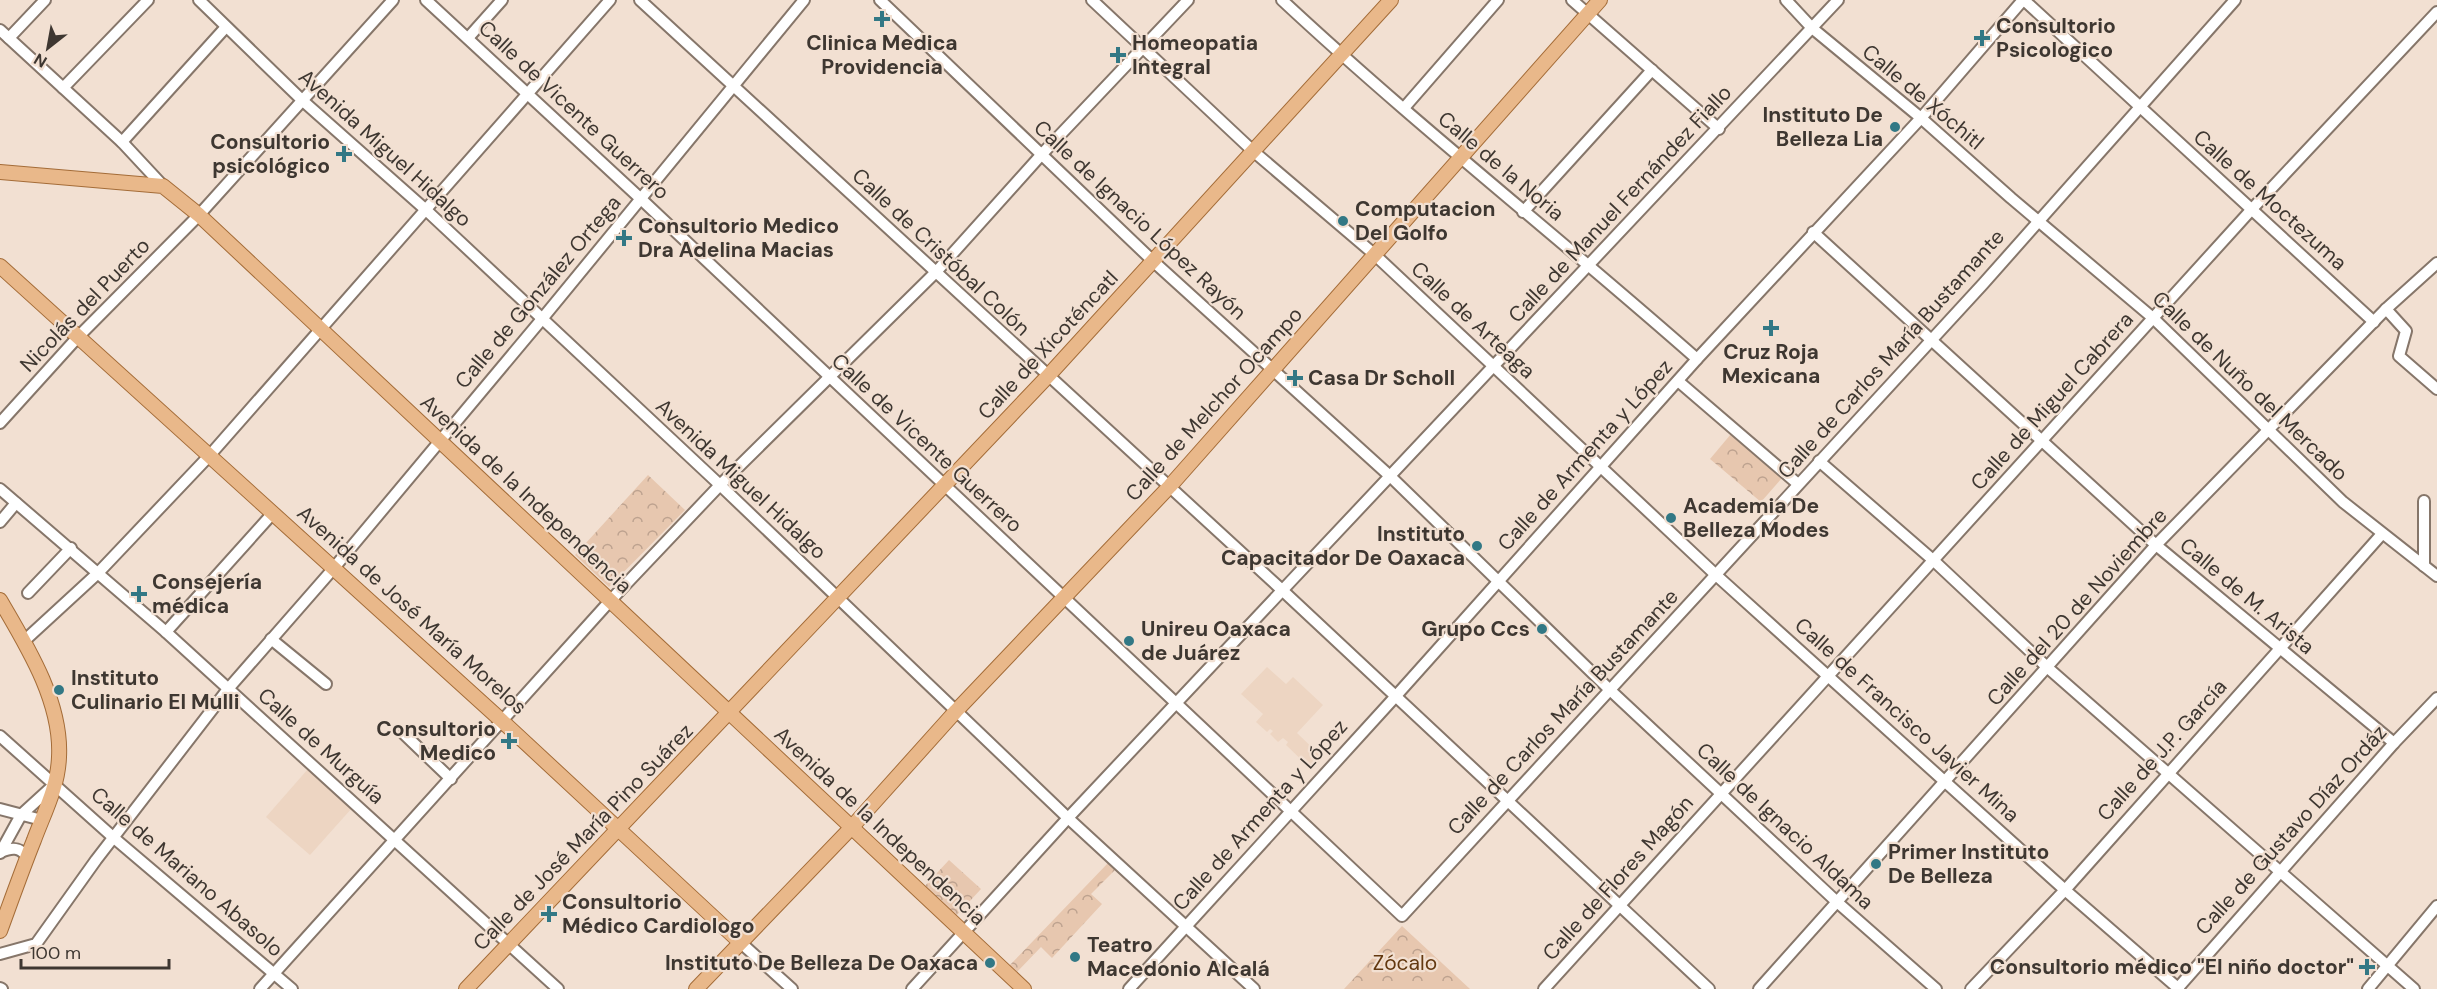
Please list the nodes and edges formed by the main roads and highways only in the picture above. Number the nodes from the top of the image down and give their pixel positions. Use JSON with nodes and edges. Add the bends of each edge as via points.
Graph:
{"nodes":[{"id":1,"x":1391,"y":0,"type":"edge"},
{"id":2,"x":1600,"y":0,"type":"edge"},
{"id":3,"x":0,"y":172,"type":"edge"},
{"id":4,"x":0,"y":266,"type":"edge"},
{"id":5,"x":0,"y":600,"type":"edge"},
{"id":6,"x":730,"y":715,"type":"junction"},
{"id":7,"x":620,"y":828,"type":"junction"},
{"id":8,"x":851,"y":828,"type":"junction"},
{"id":9,"x":0,"y":931,"type":"edge"},
{"id":10,"x":740,"y":942,"type":"junction"},
{"id":11,"x":466,"y":989,"type":"edge"},
{"id":12,"x":696,"y":989,"type":"edge"},
{"id":13,"x":1024,"y":989,"type":"edge"}],
"edges":[{"from":1,"to":6,"type":"main road","name":"Calle de Xicoténcatl","via":[[1154,262]]},
{"from":2,"to":8,"type":"main road","name":"Calle de Melchor Ocampo","via":[[1274,372]]},
{"from":3,"to":6,"type":"main road","name":"Avenida de la Independencia","via":[[163,186],[320,327]]},
{"from":4,"to":7,"type":"main road","name":"Avenida de José María Morelos"},
{"from":5,"to":9,"type":"main road","via":[[24,641],[54,715],[59,757],[56,784]]},
{"from":6,"to":7,"type":"main road","name":"Calle de José María Pino Suárez"},
{"from":6,"to":8,"type":"main road","name":"Avenida de la Independencia"},
{"from":7,"to":10,"type":"main road","name":"Avenida de José María Morelos"},
{"from":7,"to":11,"type":"main road","name":"Calle de José María Pino Suárez"},
{"from":8,"to":10,"type":"main road","name":"Calle de Melchor Ocampo"},
{"from":8,"to":13,"type":"main road","name":"Avenida de la Independencia"},
{"from":10,"to":12,"type":"main road","name":"Calle de Melchor Ocampo"}]}
